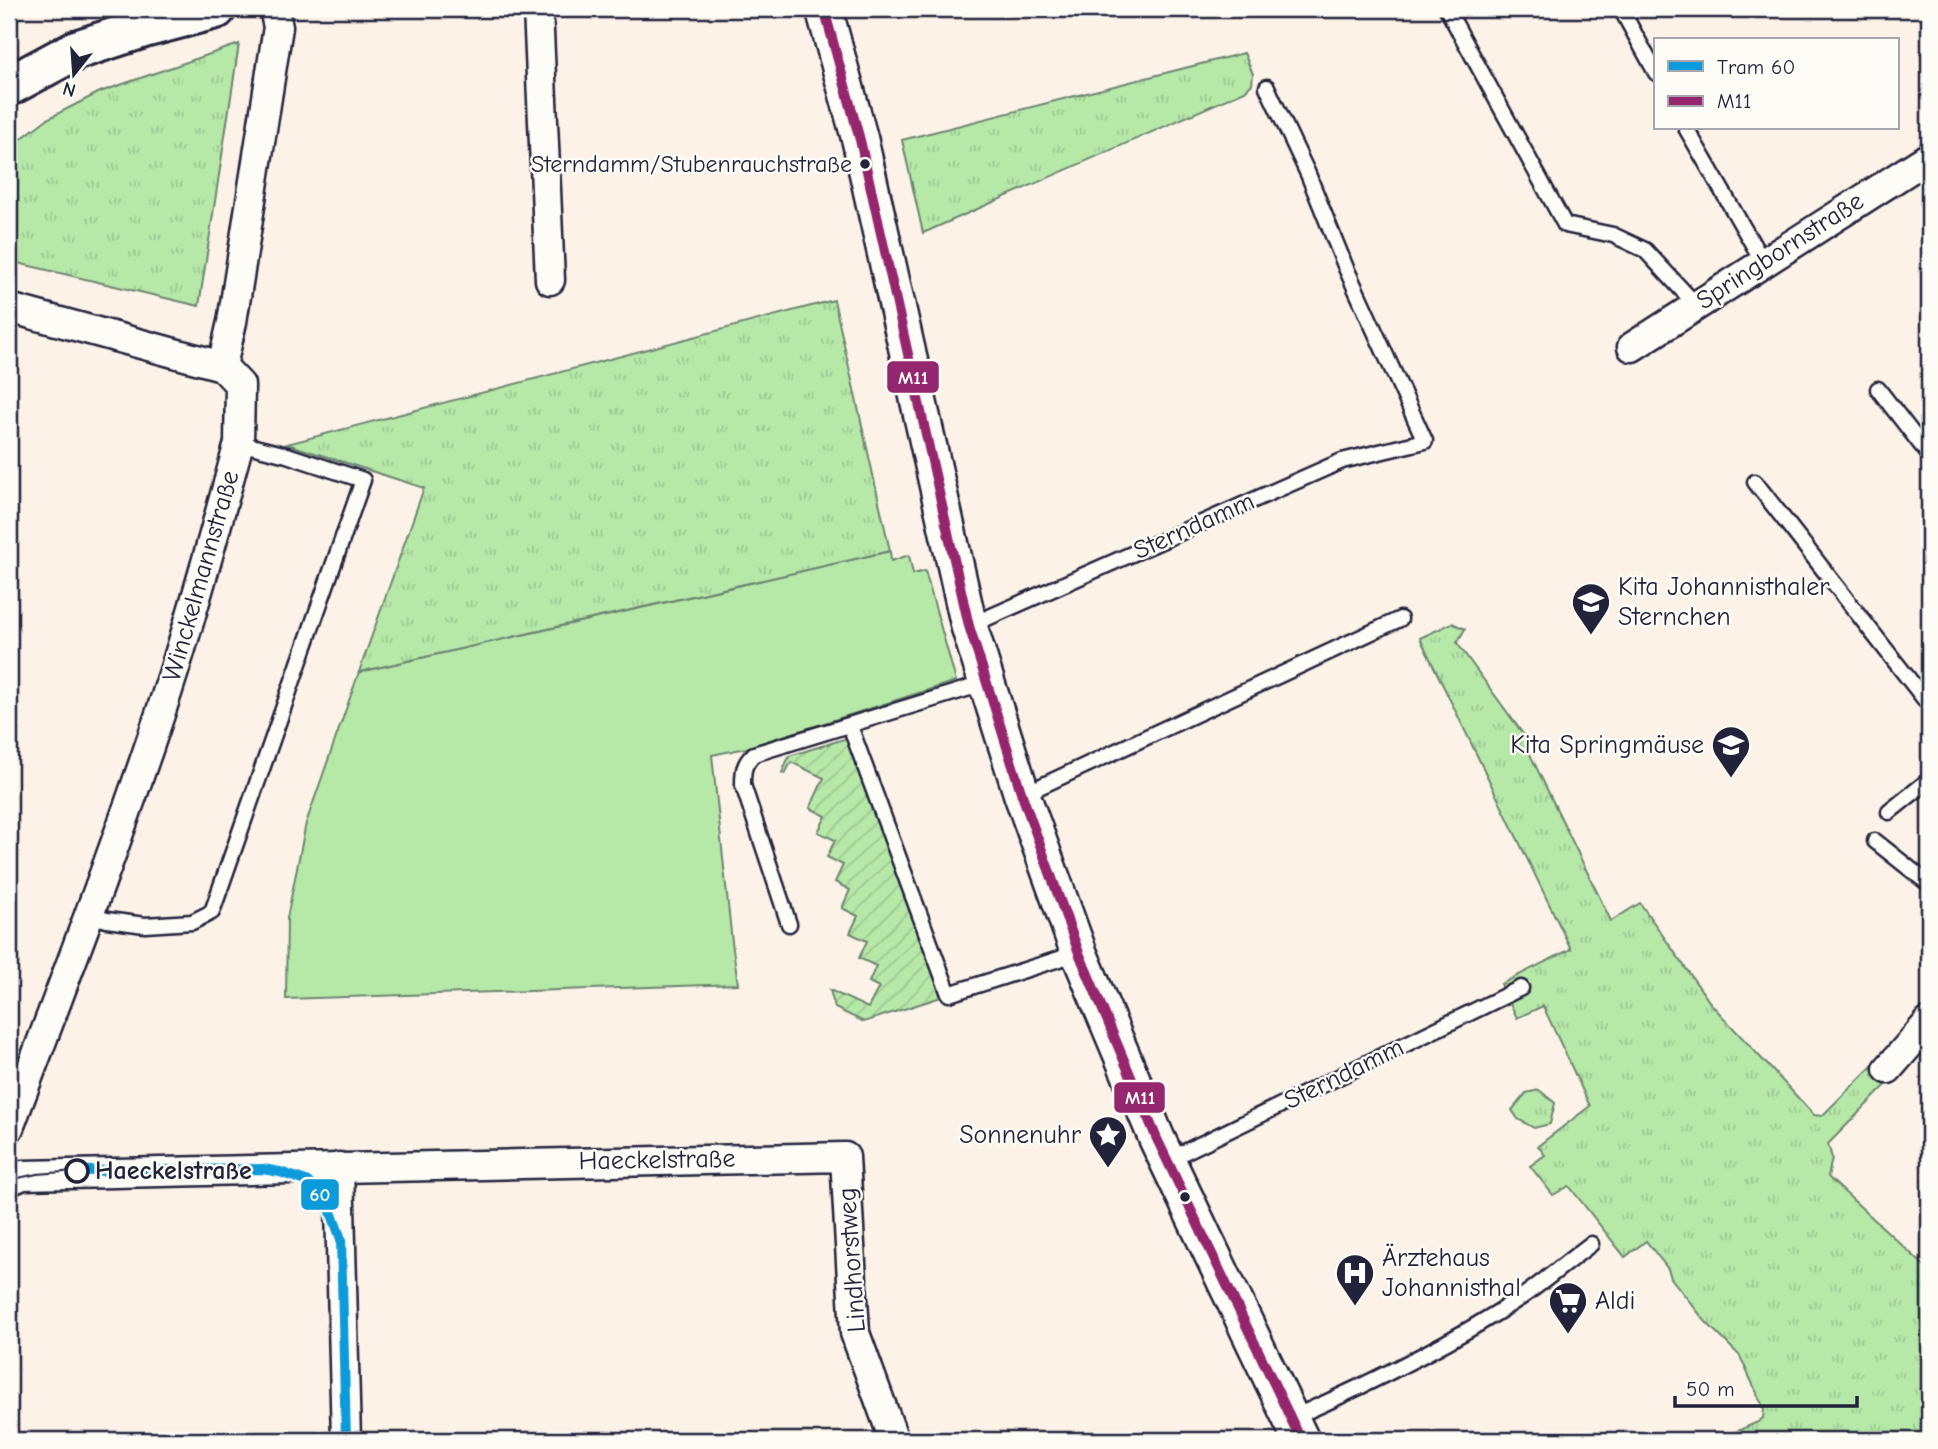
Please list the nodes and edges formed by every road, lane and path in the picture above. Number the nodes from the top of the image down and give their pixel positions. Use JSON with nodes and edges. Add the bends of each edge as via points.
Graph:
{"nodes":[{"id":1,"x":216,"y":9,"type":"edge"},
{"id":2,"x":274,"y":9,"type":"edge"},
{"id":3,"x":538,"y":9,"type":"edge"},
{"id":4,"x":824,"y":9,"type":"edge"},
{"id":5,"x":849,"y":9,"type":"edge"},
{"id":6,"x":1447,"y":9,"type":"edge"},
{"id":7,"x":1621,"y":9,"type":"edge"},
{"id":8,"x":165,"y":15,"type":"edge"},
{"id":9,"x":1654,"y":69,"type":"edge"},
{"id":10,"x":9,"y":86,"type":"edge"},
{"id":11,"x":1268,"y":87,"type":"dead end"},
{"id":12,"x":1687,"y":130,"type":"edge"},
{"id":13,"x":860,"y":140,"type":"junction"},
{"id":14,"x":1929,"y":157,"type":"edge"},
{"id":15,"x":1763,"y":262,"type":"junction"},
{"id":16,"x":550,"y":280,"type":"dead end"},
{"id":17,"x":1696,"y":305,"type":"junction"},
{"id":18,"x":9,"y":308,"type":"edge"},
{"id":19,"x":1632,"y":346,"type":"dead end"},
{"id":20,"x":222,"y":366,"type":"junction"},
{"id":21,"x":1878,"y":389,"type":"dead end"},
{"id":22,"x":239,"y":443,"type":"junction"},
{"id":23,"x":1929,"y":455,"type":"edge"},
{"id":24,"x":1755,"y":482,"type":"dead end"},
{"id":25,"x":1400,"y":619,"type":"dead end"},
{"id":26,"x":969,"y":626,"type":"junction"},
{"id":27,"x":986,"y":683,"type":"junction"},
{"id":28,"x":1929,"y":705,"type":"edge"},
{"id":29,"x":850,"y":726,"type":"junction"},
{"id":30,"x":1929,"y":780,"type":"edge"},
{"id":31,"x":1022,"y":795,"type":"junction"},
{"id":32,"x":1889,"y":812,"type":"dead end"},
{"id":33,"x":1875,"y":841,"type":"dead end"},
{"id":34,"x":1929,"y":884,"type":"edge"},
{"id":35,"x":89,"y":915,"type":"junction"},
{"id":36,"x":789,"y":924,"type":"dead end"},
{"id":37,"x":1079,"y":953,"type":"junction"},
{"id":38,"x":1521,"y":988,"type":"dead end"},
{"id":39,"x":1917,"y":1030,"type":"edge"},
{"id":40,"x":1888,"y":1069,"type":"dead end"},
{"id":41,"x":9,"y":1128,"type":"edge"},
{"id":42,"x":845,"y":1157,"type":"joint"},
{"id":43,"x":1167,"y":1160,"type":"junction"},
{"id":44,"x":339,"y":1167,"type":"junction"},
{"id":45,"x":9,"y":1181,"type":"edge"},
{"id":46,"x":1591,"y":1244,"type":"dead end"},
{"id":47,"x":1296,"y":1429,"type":"edge"},
{"id":48,"x":346,"y":1440,"type":"edge"},
{"id":49,"x":894,"y":1440,"type":"edge"}],
"edges":[{"from":1,"to":8,"type":"main road"},
{"from":2,"to":20,"type":"street","via":[[278,27]]},
{"from":3,"to":16,"type":"street"},
{"from":4,"to":13,"type":"street"},
{"from":5,"to":13,"type":"street"},
{"from":6,"to":17,"type":"lane","via":[[1565,225],[1613,235],[1645,250]]},
{"from":7,"to":9,"type":"lane"},
{"from":8,"to":10,"type":"main road","via":[[76,50]]},
{"from":11,"to":26,"type":"lane","name":"Sterndamm","via":[[1425,441],[1342,461]]},
{"from":12,"to":15,"type":"lane"},
{"from":13,"to":26,"type":"street"},
{"from":14,"to":15,"type":"street","name":"Springbornstraße"},
{"from":15,"to":17,"type":"street","name":"Springbornstraße"},
{"from":17,"to":19,"type":"street","name":"Springbornstraße"},
{"from":18,"to":20,"type":"street"},
{"from":20,"to":22,"type":"street","name":"Winckelmannstraße","via":[[240,385]]},
{"from":21,"to":23,"type":"lane"},
{"from":22,"to":35,"type":"street","name":"Winckelmannstraße","via":[[167,694]]},
{"from":22,"to":35,"type":"lane","via":[[363,480],[212,912],[192,922],[145,925]]},
{"from":24,"to":28,"type":"lane"},
{"from":25,"to":31,"type":"lane"},
{"from":26,"to":27,"type":"street"},
{"from":27,"to":29,"type":"lane"},
{"from":27,"to":31,"type":"street"},
{"from":29,"to":36,"type":"lane","via":[[754,754],[743,769],[743,785]]},
{"from":29,"to":37,"type":"lane","via":[[949,995]]},
{"from":30,"to":32,"type":"lane"},
{"from":31,"to":37,"type":"street"},
{"from":33,"to":34,"type":"lane"},
{"from":35,"to":41,"type":"street","name":"Winckelmannstraße"},
{"from":37,"to":43,"type":"street"},
{"from":38,"to":43,"type":"lane","name":"Sterndamm"},
{"from":39,"to":40,"type":"street"},
{"from":42,"to":44,"type":"street","name":"Haeckelstraße"},
{"from":42,"to":49,"type":"street","name":"Lindhorstweg","via":[[855,1333]]},
{"from":43,"to":47,"type":"street"},
{"from":44,"to":45,"type":"street","name":"Haeckelstraße","via":[[23,1175]]},
{"from":44,"to":48,"type":"street"},
{"from":46,"to":47,"type":"lane","via":[[1524,1296],[1354,1391]]}]}
